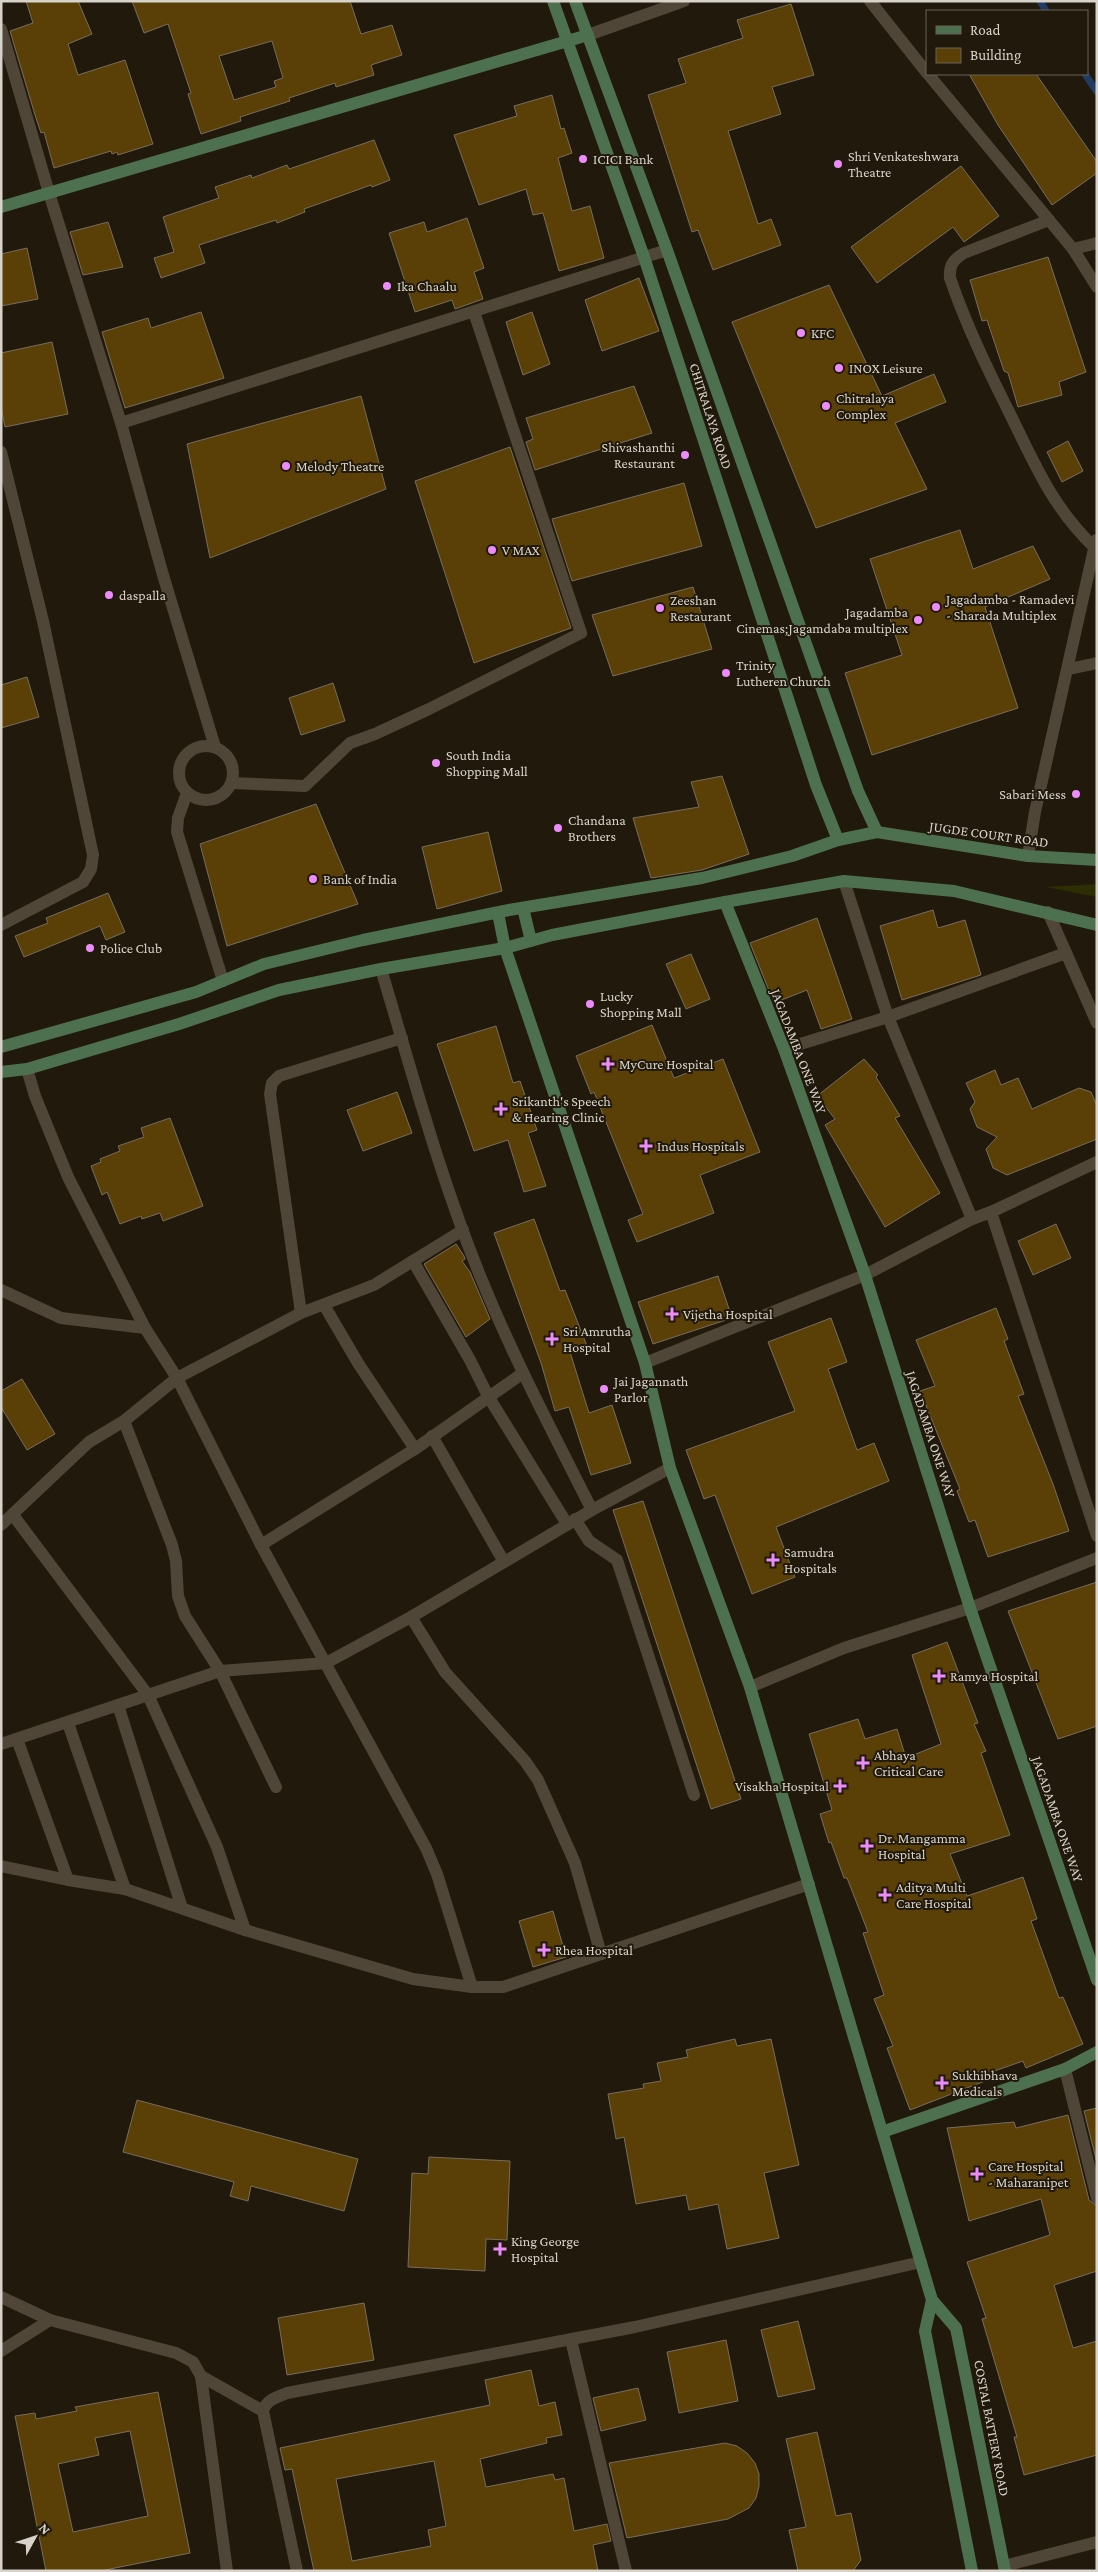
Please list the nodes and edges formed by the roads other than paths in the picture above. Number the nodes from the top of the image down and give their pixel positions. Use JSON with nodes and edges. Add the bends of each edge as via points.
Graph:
{"nodes":[{"id":1,"x":553,"y":1,"type":"edge"},
{"id":2,"x":575,"y":1,"type":"edge"},
{"id":3,"x":684,"y":1,"type":"edge"},
{"id":4,"x":870,"y":1,"type":"edge"},
{"id":5,"x":1,"y":29,"type":"edge"},
{"id":6,"x":588,"y":36,"type":"junction"},
{"id":7,"x":568,"y":42,"type":"junction"},
{"id":8,"x":926,"y":72,"type":"edge"},
{"id":9,"x":929,"y":75,"type":"edge"},
{"id":10,"x":49,"y":193,"type":"junction"},
{"id":11,"x":1,"y":207,"type":"edge"},
{"id":12,"x":1049,"y":220,"type":"junction"},
{"id":13,"x":1097,"y":243,"type":"edge"},
{"id":14,"x":1073,"y":249,"type":"junction"},
{"id":15,"x":667,"y":250,"type":"junction"},
{"id":16,"x":644,"y":257,"type":"junction"},
{"id":17,"x":1097,"y":287,"type":"edge"},
{"id":18,"x":474,"y":312,"type":"junction"},
{"id":19,"x":121,"y":423,"type":"junction"},
{"id":20,"x":1,"y":452,"type":"edge"},
{"id":21,"x":1096,"y":543,"type":"edge"},
{"id":22,"x":1097,"y":663,"type":"edge"},
{"id":23,"x":1069,"y":669,"type":"junction"},
{"id":24,"x":215,"y":748,"type":"junction"},
{"id":25,"x":232,"y":783,"type":"junction"},
{"id":26,"x":187,"y":792,"type":"junction"},
{"id":27,"x":877,"y":832,"type":"junction"},
{"id":28,"x":838,"y":840,"type":"junction"},
{"id":29,"x":1028,"y":856,"type":"junction"},
{"id":30,"x":1097,"y":860,"type":"edge"},
{"id":31,"x":844,"y":881,"type":"junction"},
{"id":32,"x":725,"y":902,"type":"junction"},
{"id":33,"x":523,"y":908,"type":"junction"},
{"id":34,"x":1048,"y":912,"type":"junction"},
{"id":35,"x":498,"y":913,"type":"junction"},
{"id":36,"x":1,"y":924,"type":"edge"},
{"id":37,"x":1097,"y":925,"type":"edge"},
{"id":38,"x":531,"y":941,"type":"junction"},
{"id":39,"x":506,"y":948,"type":"junction"},
{"id":40,"x":1066,"y":953,"type":"junction"},
{"id":41,"x":382,"y":969,"type":"junction"},
{"id":42,"x":223,"y":981,"type":"junction"},
{"id":43,"x":888,"y":1017,"type":"junction"},
{"id":44,"x":1097,"y":1023,"type":"edge"},
{"id":45,"x":402,"y":1038,"type":"junction"},
{"id":46,"x":1,"y":1047,"type":"edge"},
{"id":47,"x":784,"y":1049,"type":"junction"},
{"id":48,"x":27,"y":1069,"type":"junction"},
{"id":49,"x":1,"y":1072,"type":"edge"},
{"id":50,"x":1097,"y":1162,"type":"edge"},
{"id":51,"x":991,"y":1212,"type":"junction"},
{"id":52,"x":972,"y":1219,"type":"junction"},
{"id":53,"x":463,"y":1230,"type":"junction"},
{"id":54,"x":413,"y":1260,"type":"junction"},
{"id":55,"x":865,"y":1275,"type":"junction"},
{"id":56,"x":1,"y":1290,"type":"edge"},
{"id":57,"x":324,"y":1305,"type":"junction"},
{"id":58,"x":301,"y":1313,"type":"junction"},
{"id":59,"x":145,"y":1328,"type":"junction"},
{"id":60,"x":645,"y":1363,"type":"junction"},
{"id":61,"x":523,"y":1373,"type":"junction"},
{"id":62,"x":177,"y":1378,"type":"junction"},
{"id":63,"x":488,"y":1396,"type":"junction"},
{"id":64,"x":124,"y":1421,"type":"junction"},
{"id":65,"x":432,"y":1436,"type":"junction"},
{"id":66,"x":415,"y":1449,"type":"junction"},
{"id":67,"x":670,"y":1468,"type":"junction"},
{"id":68,"x":592,"y":1510,"type":"junction"},
{"id":69,"x":14,"y":1515,"type":"junction"},
{"id":70,"x":571,"y":1522,"type":"junction"},
{"id":71,"x":1,"y":1525,"type":"edge"},
{"id":72,"x":1097,"y":1536,"type":"edge"},
{"id":73,"x":261,"y":1545,"type":"junction"},
{"id":74,"x":1097,"y":1558,"type":"edge"},
{"id":75,"x":504,"y":1562,"type":"junction"},
{"id":76,"x":970,"y":1608,"type":"junction"},
{"id":77,"x":411,"y":1617,"type":"junction"},
{"id":78,"x":326,"y":1662,"type":"junction"},
{"id":79,"x":220,"y":1671,"type":"junction"},
{"id":80,"x":750,"y":1687,"type":"junction"},
{"id":81,"x":148,"y":1695,"type":"junction"},
{"id":82,"x":118,"y":1705,"type":"junction"},
{"id":83,"x":68,"y":1723,"type":"junction"},
{"id":84,"x":18,"y":1739,"type":"junction"},
{"id":85,"x":1,"y":1744,"type":"edge"},
{"id":86,"x":276,"y":1787,"type":"dead end"},
{"id":87,"x":694,"y":1796,"type":"dead end"},
{"id":88,"x":1,"y":1866,"type":"edge"},
{"id":89,"x":68,"y":1880,"type":"junction"},
{"id":90,"x":809,"y":1884,"type":"junction"},
{"id":91,"x":126,"y":1889,"type":"junction"},
{"id":92,"x":182,"y":1908,"type":"junction"},
{"id":93,"x":245,"y":1930,"type":"junction"},
{"id":94,"x":601,"y":1954,"type":"junction"},
{"id":95,"x":1097,"y":1980,"type":"edge"},
{"id":96,"x":472,"y":1987,"type":"junction"},
{"id":97,"x":1097,"y":2052,"type":"edge"},
{"id":98,"x":1065,"y":2069,"type":"junction"},
{"id":99,"x":882,"y":2132,"type":"junction"},
{"id":100,"x":1097,"y":2198,"type":"edge"},
{"id":101,"x":921,"y":2262,"type":"junction"},
{"id":102,"x":1,"y":2297,"type":"edge"},
{"id":103,"x":932,"y":2300,"type":"junction"},
{"id":104,"x":50,"y":2320,"type":"junction"},
{"id":105,"x":571,"y":2340,"type":"junction"},
{"id":106,"x":1,"y":2350,"type":"edge"},
{"id":107,"x":201,"y":2376,"type":"junction"},
{"id":108,"x":263,"y":2411,"type":"junction"},
{"id":109,"x":1097,"y":2542,"type":"edge"},
{"id":110,"x":1004,"y":2568,"type":"edge"},
{"id":111,"x":227,"y":2571,"type":"edge"},
{"id":112,"x":297,"y":2571,"type":"edge"},
{"id":113,"x":626,"y":2571,"type":"edge"},
{"id":114,"x":972,"y":2571,"type":"edge"}],
"edges":[{"from":1,"to":7,"type":"main road","name":"CHITRALAYA ROAD"},
{"from":2,"to":6,"type":"main road","name":"CHITRALAYA ROAD"},
{"from":3,"to":6,"type":"street"},
{"from":4,"to":8,"type":"street"},
{"from":5,"to":10,"type":"street"},
{"from":6,"to":7,"type":"main road"},
{"from":6,"to":15,"type":"main road","name":"CHITRALAYA ROAD"},
{"from":7,"to":10,"type":"main road"},
{"from":7,"to":16,"type":"main road","name":"CHITRALAYA ROAD"},
{"from":9,"to":12,"type":"street"},
{"from":10,"to":11,"type":"main road"},
{"from":10,"to":19,"type":"street"},
{"from":12,"to":14,"type":"street"},
{"from":12,"to":21,"type":"street","via":[[964,253],[955,259],[950,268],[950,278],[987,368],[1052,496],[1074,529]]},
{"from":13,"to":14,"type":"street"},
{"from":14,"to":17,"type":"street"},
{"from":15,"to":16,"type":"street"},
{"from":15,"to":27,"type":"main road","name":"CHITRALAYA ROAD","via":[[858,791]]},
{"from":16,"to":18,"type":"street"},
{"from":16,"to":28,"type":"main road","name":"CHITRALAYA ROAD","via":[[816,786]]},
{"from":18,"to":19,"type":"street"},
{"from":18,"to":25,"type":"street","via":[[581,633],[429,709],[350,743],[305,786]]},
{"from":19,"to":24,"type":"street"},
{"from":20,"to":36,"type":"street","via":[[43,621],[92,855],[91,869],[84,882]]},
{"from":21,"to":23,"type":"street"},
{"from":22,"to":23,"type":"street"},
{"from":23,"to":29,"type":"street","via":[[1035,812]]},
{"from":24,"to":25,"type":"street","via":[[229,758]]},
{"from":24,"to":26,"type":"street","via":[[198,747],[183,758],[179,776]]},
{"from":25,"to":26,"type":"street","via":[[213,800],[204,800]]},
{"from":26,"to":42,"type":"street","via":[[177,832]]},
{"from":27,"to":28,"type":"main road"},
{"from":27,"to":29,"type":"main road","name":"JUGDE COURT ROAD"},
{"from":28,"to":33,"type":"main road","via":[[792,856],[702,878]]},
{"from":29,"to":30,"type":"main road","name":"JUGDE COURT ROAD"},
{"from":31,"to":32,"type":"main road"},
{"from":31,"to":34,"type":"main road","via":[[954,891]]},
{"from":31,"to":43,"type":"street"},
{"from":32,"to":38,"type":"main road"},
{"from":32,"to":47,"type":"main road","name":"JAGADAMBA ONE WAY"},
{"from":33,"to":35,"type":"main road"},
{"from":33,"to":38,"type":"main road"},
{"from":34,"to":37,"type":"main road"},
{"from":34,"to":40,"type":"street"},
{"from":35,"to":39,"type":"main road","name":"COSTAL BATTERY ROAD"},
{"from":35,"to":42,"type":"main road","via":[[264,964]]},
{"from":38,"to":39,"type":"main road"},
{"from":39,"to":41,"type":"main road"},
{"from":39,"to":60,"type":"main road","name":"COSTAL BATTERY ROAD"},
{"from":40,"to":43,"type":"street"},
{"from":40,"to":44,"type":"street"},
{"from":41,"to":45,"type":"street"},
{"from":41,"to":48,"type":"main road","via":[[279,990],[179,1024]]},
{"from":42,"to":46,"type":"main road","via":[[196,992]]},
{"from":43,"to":47,"type":"street"},
{"from":43,"to":52,"type":"street"},
{"from":45,"to":53,"type":"street"},
{"from":45,"to":58,"type":"street","via":[[279,1076],[272,1083],[270,1094]]},
{"from":47,"to":55,"type":"main road","name":"JAGADAMBA ONE WAY"},
{"from":48,"to":49,"type":"main road"},
{"from":48,"to":59,"type":"street","via":[[68,1177]]},
{"from":50,"to":51,"type":"street"},
{"from":51,"to":52,"type":"street"},
{"from":51,"to":72,"type":"street"},
{"from":52,"to":55,"type":"street"},
{"from":53,"to":54,"type":"street"},
{"from":53,"to":61,"type":"street"},
{"from":54,"to":57,"type":"street","via":[[374,1285]]},
{"from":54,"to":63,"type":"street"},
{"from":55,"to":60,"type":"street"},
{"from":55,"to":76,"type":"main road","name":"JAGADAMBA ONE WAY"},
{"from":56,"to":59,"type":"street","via":[[61,1318]]},
{"from":57,"to":58,"type":"street"},
{"from":57,"to":66,"type":"street","via":[[358,1364]]},
{"from":58,"to":62,"type":"street"},
{"from":59,"to":62,"type":"street"},
{"from":60,"to":67,"type":"main road","name":"COSTAL BATTERY ROAD"},
{"from":61,"to":63,"type":"street"},
{"from":61,"to":68,"type":"street"},
{"from":62,"to":64,"type":"street"},
{"from":62,"to":73,"type":"street"},
{"from":63,"to":65,"type":"street"},
{"from":63,"to":70,"type":"street"},
{"from":64,"to":69,"type":"street","via":[[89,1442]]},
{"from":64,"to":79,"type":"street","via":[[172,1545],[178,1596],[185,1616]]},
{"from":65,"to":66,"type":"street"},
{"from":65,"to":75,"type":"street"},
{"from":66,"to":73,"type":"street"},
{"from":67,"to":68,"type":"street"},
{"from":67,"to":80,"type":"main road","name":"COSTAL BATTERY ROAD"},
{"from":68,"to":70,"type":"street"},
{"from":69,"to":71,"type":"street"},
{"from":69,"to":81,"type":"street"},
{"from":70,"to":75,"type":"street"},
{"from":70,"to":87,"type":"street","via":[[617,1560]]},
{"from":73,"to":78,"type":"street"},
{"from":74,"to":76,"type":"street"},
{"from":75,"to":77,"type":"street"},
{"from":76,"to":80,"type":"street","via":[[844,1648]]},
{"from":76,"to":95,"type":"main road","name":"JAGADAMBA ONE WAY"},
{"from":77,"to":78,"type":"street"},
{"from":77,"to":94,"type":"street","via":[[445,1672],[525,1761],[538,1780],[575,1864]]},
{"from":78,"to":79,"type":"street"},
{"from":78,"to":96,"type":"street","via":[[426,1848]]},
{"from":79,"to":81,"type":"street"},
{"from":79,"to":86,"type":"street"},
{"from":80,"to":90,"type":"main road","name":"COSTAL BATTERY ROAD"},
{"from":81,"to":82,"type":"street"},
{"from":81,"to":93,"type":"street","via":[[217,1847]]},
{"from":82,"to":83,"type":"street"},
{"from":82,"to":92,"type":"street"},
{"from":83,"to":84,"type":"street"},
{"from":83,"to":91,"type":"street"},
{"from":84,"to":85,"type":"street"},
{"from":84,"to":89,"type":"street"},
{"from":88,"to":89,"type":"street"},
{"from":89,"to":91,"type":"street"},
{"from":90,"to":94,"type":"street"},
{"from":90,"to":99,"type":"main road","name":"COSTAL BATTERY ROAD"},
{"from":91,"to":92,"type":"street"},
{"from":92,"to":93,"type":"street"},
{"from":93,"to":96,"type":"street","via":[[413,1979]]},
{"from":94,"to":96,"type":"street","via":[[503,1987]]},
{"from":97,"to":98,"type":"main road"},
{"from":98,"to":99,"type":"main road"},
{"from":98,"to":100,"type":"street"},
{"from":99,"to":101,"type":"main road","name":"COSTAL BATTERY ROAD"},
{"from":101,"to":103,"type":"main road","name":"COSTAL BATTERY ROAD"},
{"from":101,"to":105,"type":"street"},
{"from":102,"to":104,"type":"street"},
{"from":103,"to":110,"type":"main road","name":"COSTAL BATTERY ROAD","via":[[956,2328]]},
{"from":103,"to":114,"type":"main road","name":"COSTAL BATTERY ROAD","via":[[925,2331]]},
{"from":104,"to":106,"type":"street"},
{"from":104,"to":107,"type":"street","via":[[176,2353],[193,2362]]},
{"from":105,"to":108,"type":"street","via":[[287,2393],[269,2401]]},
{"from":105,"to":113,"type":"street"},
{"from":107,"to":108,"type":"street"},
{"from":107,"to":111,"type":"street"},
{"from":108,"to":112,"type":"street"},
{"from":109,"to":110,"type":"street"}]}
